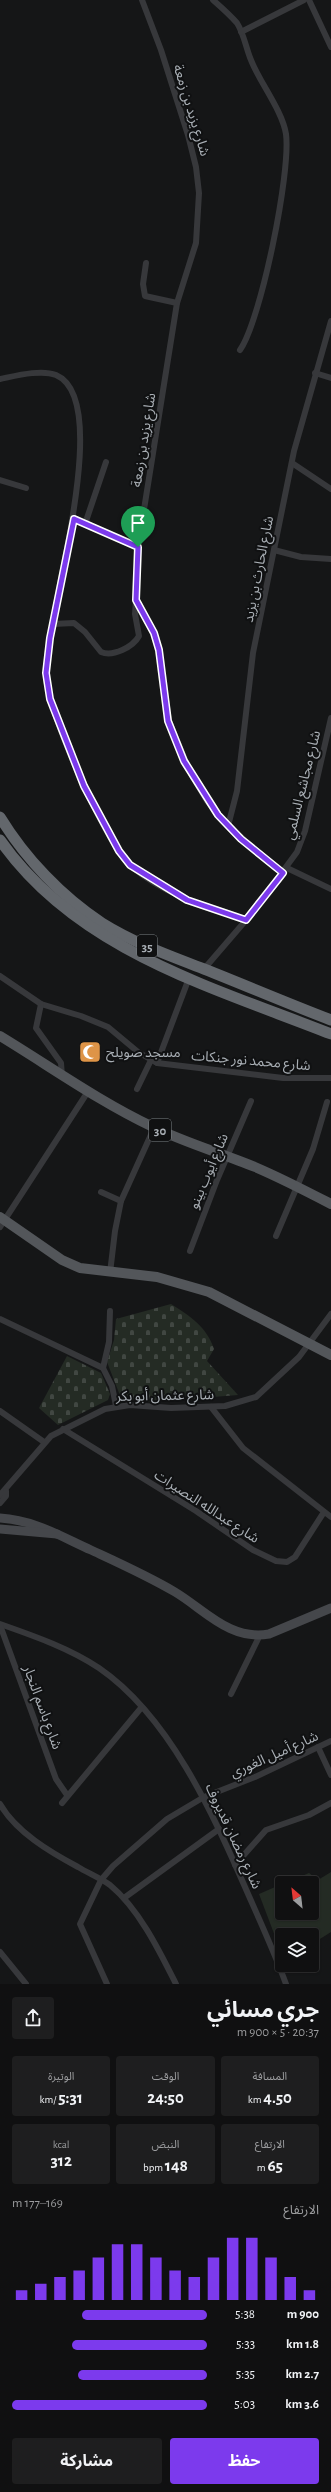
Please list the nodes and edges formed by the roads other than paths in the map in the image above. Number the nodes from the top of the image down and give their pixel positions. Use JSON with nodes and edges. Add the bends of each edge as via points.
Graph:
{"nodes":[{"id":1,"x":142,"y":0,"type":"edge"},
{"id":2,"x":213,"y":0,"type":"edge"},
{"id":3,"x":304,"y":0,"type":"edge"},
{"id":4,"x":309,"y":0,"type":"edge"},
{"id":5,"x":241,"y":32,"type":"junction"},
{"id":6,"x":331,"y":47,"type":"edge"},
{"id":7,"x":146,"y":264,"type":"dead end"},
{"id":8,"x":177,"y":303,"type":"junction"},
{"id":9,"x":331,"y":321,"type":"edge"},
{"id":10,"x":240,"y":350,"type":"dead end"},
{"id":11,"x":315,"y":373,"type":"junction"},
{"id":12,"x":331,"y":378,"type":"edge"},
{"id":13,"x":0,"y":379,"type":"edge"},
{"id":14,"x":106,"y":462,"type":"dead end"},
{"id":15,"x":292,"y":463,"type":"junction"},
{"id":16,"x":0,"y":480,"type":"edge"},
{"id":17,"x":26,"y":488,"type":"dead end"},
{"id":18,"x":331,"y":489,"type":"edge"},
{"id":19,"x":74,"y":519,"type":"junction"},
{"id":20,"x":85,"y":524,"type":"junction"},
{"id":21,"x":138,"y":547,"type":"junction"},
{"id":22,"x":274,"y":550,"type":"junction"},
{"id":23,"x":331,"y":559,"type":"edge"},
{"id":24,"x":136,"y":600,"type":"junction"},
{"id":25,"x":53,"y":624,"type":"junction"},
{"id":26,"x":331,"y":718,"type":"edge"},
{"id":27,"x":0,"y":817,"type":"edge"},
{"id":28,"x":228,"y":826,"type":"junction"},
{"id":29,"x":0,"y":840,"type":"edge"},
{"id":30,"x":285,"y":870,"type":"junction"},
{"id":31,"x":331,"y":889,"type":"edge"},
{"id":32,"x":246,"y":920,"type":"junction"},
{"id":33,"x":204,"y":969,"type":"junction"},
{"id":34,"x":0,"y":976,"type":"edge"},
{"id":35,"x":189,"y":978,"type":"junction"},
{"id":36,"x":41,"y":1004,"type":"junction"},
{"id":37,"x":331,"y":1020,"type":"edge"},
{"id":38,"x":331,"y":1034,"type":"edge"},
{"id":39,"x":0,"y":1036,"type":"edge"},
{"id":40,"x":154,"y":1062,"type":"junction"},
{"id":41,"x":62,"y":1076,"type":"junction"},
{"id":42,"x":331,"y":1078,"type":"edge"},
{"id":43,"x":137,"y":1089,"type":"dead end"},
{"id":44,"x":89,"y":1090,"type":"junction"},
{"id":45,"x":251,"y":1101,"type":"dead end"},
{"id":46,"x":327,"y":1102,"type":"dead end"},
{"id":47,"x":154,"y":1128,"type":"junction"},
{"id":48,"x":227,"y":1157,"type":"junction"},
{"id":49,"x":297,"y":1186,"type":"junction"},
{"id":50,"x":101,"y":1192,"type":"dead end"},
{"id":51,"x":121,"y":1201,"type":"junction"},
{"id":52,"x":331,"y":1204,"type":"edge"},
{"id":53,"x":1,"y":1221,"type":"edge"},
{"id":54,"x":276,"y":1236,"type":"dead end"},
{"id":55,"x":190,"y":1251,"type":"dead end"},
{"id":56,"x":110,"y":1273,"type":"junction"},
{"id":57,"x":110,"y":1311,"type":"dead end"},
{"id":58,"x":331,"y":1314,"type":"edge"},
{"id":59,"x":0,"y":1319,"type":"edge"},
{"id":60,"x":310,"y":1344,"type":"junction"},
{"id":61,"x":331,"y":1355,"type":"edge"},
{"id":62,"x":102,"y":1368,"type":"junction"},
{"id":63,"x":116,"y":1406,"type":"junction"},
{"id":64,"x":211,"y":1407,"type":"junction"},
{"id":65,"x":0,"y":1411,"type":"edge"},
{"id":66,"x":63,"y":1429,"type":"junction"},
{"id":67,"x":44,"y":1442,"type":"junction"},
{"id":68,"x":3,"y":1493,"type":"edge"},
{"id":69,"x":0,"y":1503,"type":"edge"},
{"id":70,"x":324,"y":1512,"type":"junction"},
{"id":71,"x":331,"y":1517,"type":"edge"},
{"id":72,"x":0,"y":1518,"type":"edge"},
{"id":73,"x":0,"y":1529,"type":"edge"},
{"id":74,"x":57,"y":1534,"type":"junction"},
{"id":75,"x":331,"y":1608,"type":"edge"},
{"id":76,"x":0,"y":1624,"type":"edge"},
{"id":77,"x":260,"y":1635,"type":"junction"},
{"id":78,"x":231,"y":1694,"type":"dead end"},
{"id":79,"x":141,"y":1708,"type":"junction"},
{"id":80,"x":331,"y":1741,"type":"edge"},
{"id":81,"x":318,"y":1747,"type":"junction"},
{"id":82,"x":331,"y":1775,"type":"edge"},
{"id":83,"x":67,"y":1795,"type":"junction"},
{"id":84,"x":204,"y":1797,"type":"junction"},
{"id":85,"x":62,"y":1803,"type":"dead end"},
{"id":86,"x":331,"y":1803,"type":"edge"},
{"id":87,"x":0,"y":1804,"type":"edge"},
{"id":88,"x":219,"y":1829,"type":"junction"},
{"id":89,"x":235,"y":1865,"type":"junction"},
{"id":90,"x":101,"y":1880,"type":"junction"},
{"id":91,"x":124,"y":1898,"type":"junction"},
{"id":92,"x":0,"y":1952,"type":"edge"},
{"id":93,"x":26,"y":1984,"type":"edge"},
{"id":94,"x":107,"y":1984,"type":"edge"},
{"id":95,"x":176,"y":1984,"type":"edge"},
{"id":96,"x":286,"y":1984,"type":"edge"}],
"edges":[{"from":1,"to":8,"type":"street","name":"شارع يزيد بن زمعة","via":[[188,135],[198,181],[196,243]]},
{"from":2,"to":5,"type":"street","via":[[236,23]]},
{"from":3,"to":5,"type":"street"},
{"from":4,"to":6,"type":"street"},
{"from":5,"to":10,"type":"street","via":[[250,60],[286,134],[286,160],[282,192],[254,321]]},
{"from":7,"to":8,"type":"street","via":[[143,284],[145,296]]},
{"from":8,"to":21,"type":"street","name":"شارع يزيد بن زمعة"},
{"from":9,"to":11,"type":"street","name":"شارع الحارث بن يزيد"},
{"from":11,"to":12,"type":"street"},
{"from":11,"to":15,"type":"street","name":"شارع الحارث بن يزيد"},
{"from":13,"to":19,"type":"street","via":[[48,373],[65,381],[73,393],[80,438]]},
{"from":14,"to":20,"type":"street"},
{"from":15,"to":18,"type":"street"},
{"from":15,"to":22,"type":"street","name":"شارع الحارث بن يزيد"},
{"from":16,"to":17,"type":"street"},
{"from":19,"to":20,"type":"street"},
{"from":19,"to":25,"type":"street"},
{"from":20,"to":21,"type":"street"},
{"from":21,"to":24,"type":"street","name":"شارع يزيد بن زمعة"},
{"from":22,"to":23,"type":"street","via":[[302,557]]},
{"from":22,"to":28,"type":"street","name":"شارع الحارث بن يزيد","via":[[253,653],[245,702],[237,791]]},
{"from":24,"to":25,"type":"street","name":"شارع يزيد بن زمعة","via":[[135,614],[140,636],[129,646],[110,654],[100,652],[80,626],[74,623]]},
{"from":24,"to":28,"type":"street","via":[[151,624],[156,642],[168,721],[175,741],[198,786]]},
{"from":25,"to":32,"type":"street","via":[[46,673],[50,699],[84,786],[122,856],[134,868],[187,900]]},
{"from":26,"to":30,"type":"street","name":"شارع مجاشع السلمي","via":[[302,840]]},
{"from":27,"to":33,"type":"highway","number":"35","via":[[46,876],[102,923],[150,948]]},
{"from":28,"to":30,"type":"street"},
{"from":29,"to":35,"type":"highway","number":"35","via":[[50,897],[78,920],[124,948]]},
{"from":30,"to":31,"type":"street"},
{"from":30,"to":32,"type":"street","name":"شارع مجاشع السلمي"},
{"from":32,"to":33,"type":"street","name":"شارع مجاشع السلمي"},
{"from":33,"to":37,"type":"highway","number":"35"},
{"from":34,"to":36,"type":"street"},
{"from":35,"to":38,"type":"highway","number":"35"},
{"from":35,"to":40,"type":"street"},
{"from":36,"to":40,"type":"street","via":[[108,1027]]},
{"from":36,"to":41,"type":"street","via":[[37,1029],[61,1063]]},
{"from":39,"to":41,"type":"main road","number":"30"},
{"from":40,"to":42,"type":"street","name":"شارع محمد نور جنكات","via":[[283,1078]]},
{"from":40,"to":43,"type":"street"},
{"from":41,"to":44,"type":"main road","number":"30"},
{"from":44,"to":47,"type":"main road","number":"30"},
{"from":44,"to":53,"type":"street"},
{"from":45,"to":48,"type":"street","name":"شارع أيوب بينو"},
{"from":46,"to":49,"type":"street","via":[[313,1149]]},
{"from":47,"to":48,"type":"main road","number":"30"},
{"from":47,"to":51,"type":"street"},
{"from":48,"to":49,"type":"main road","number":"30"},
{"from":48,"to":55,"type":"street","name":"شارع أيوب بينو"},
{"from":49,"to":52,"type":"main road","number":"30"},
{"from":49,"to":54,"type":"street"},
{"from":50,"to":51,"type":"street"},
{"from":51,"to":56,"type":"street"},
{"from":53,"to":56,"type":"main road","via":[[62,1260],[80,1268]]},
{"from":56,"to":60,"type":"main road","via":[[157,1277],[191,1286]]},
{"from":57,"to":62,"type":"street","via":[[109,1342]]},
{"from":58,"to":60,"type":"street","name":"شارع عثمان أبو بكر"},
{"from":59,"to":62,"type":"street"},
{"from":60,"to":61,"type":"main road"},
{"from":60,"to":64,"type":"street","name":"شارع عثمان أبو بكر","via":[[256,1397],[237,1404]]},
{"from":62,"to":63,"type":"street","via":[[112,1386]]},
{"from":63,"to":64,"type":"street","name":"شارع عثمان أبو بكر"},
{"from":63,"to":66,"type":"street","name":"شارع عثمان أبو بكر"},
{"from":64,"to":70,"type":"street","via":[[243,1448]]},
{"from":65,"to":67,"type":"street"},
{"from":66,"to":67,"type":"street","name":"شارع عثمان أبو بكر"},
{"from":66,"to":70,"type":"street","name":"شارع عبدالله النصيرات","via":[[196,1511],[257,1553],[276,1561],[287,1562],[295,1557]]},
{"from":67,"to":68,"type":"street","name":"شارع عثمان أبو بكر"},
{"from":68,"to":69,"type":"street","name":"شارع عثمان أبو بكر","via":[[6,1496]]},
{"from":70,"to":71,"type":"street"},
{"from":72,"to":74,"type":"street","via":[[33,1523]]},
{"from":73,"to":74,"type":"street"},
{"from":74,"to":77,"type":"street","via":[[154,1580],[226,1627],[240,1633]]},
{"from":75,"to":77,"type":"street","via":[[297,1624]]},
{"from":76,"to":79,"type":"street","name":"شارع رمضان قديروف","via":[[83,1658],[116,1682]]},
{"from":76,"to":83,"type":"street","name":"شارع باسم النجار","via":[[56,1779]]},
{"from":77,"to":78,"type":"street"},
{"from":79,"to":83,"type":"street"},
{"from":79,"to":84,"type":"street","name":"شارع رمضان قديروف","via":[[166,1739]]},
{"from":80,"to":81,"type":"street","name":"شارع أميل الغوري"},
{"from":81,"to":82,"type":"street"},
{"from":81,"to":84,"type":"street","name":"شارع أميل الغوري","via":[[255,1777]]},
{"from":83,"to":85,"type":"street"},
{"from":84,"to":88,"type":"street","name":"شارع رمضان قديروف"},
{"from":84,"to":90,"type":"street","name":"شارع أميل الغوري","via":[[185,1807],[149,1833]]},
{"from":86,"to":89,"type":"street","via":[[309,1815],[266,1830]]},
{"from":87,"to":90,"type":"street","via":[[38,1843]]},
{"from":88,"to":89,"type":"street","name":"شارع رمضان قديروف"},
{"from":88,"to":91,"type":"street"},
{"from":89,"to":96,"type":"street","name":"شارع رمضان قديروف"},
{"from":90,"to":91,"type":"street"},
{"from":90,"to":94,"type":"street","via":[[80,1924]]},
{"from":91,"to":95,"type":"street","via":[[166,1963]]},
{"from":92,"to":93,"type":"street"}]}
